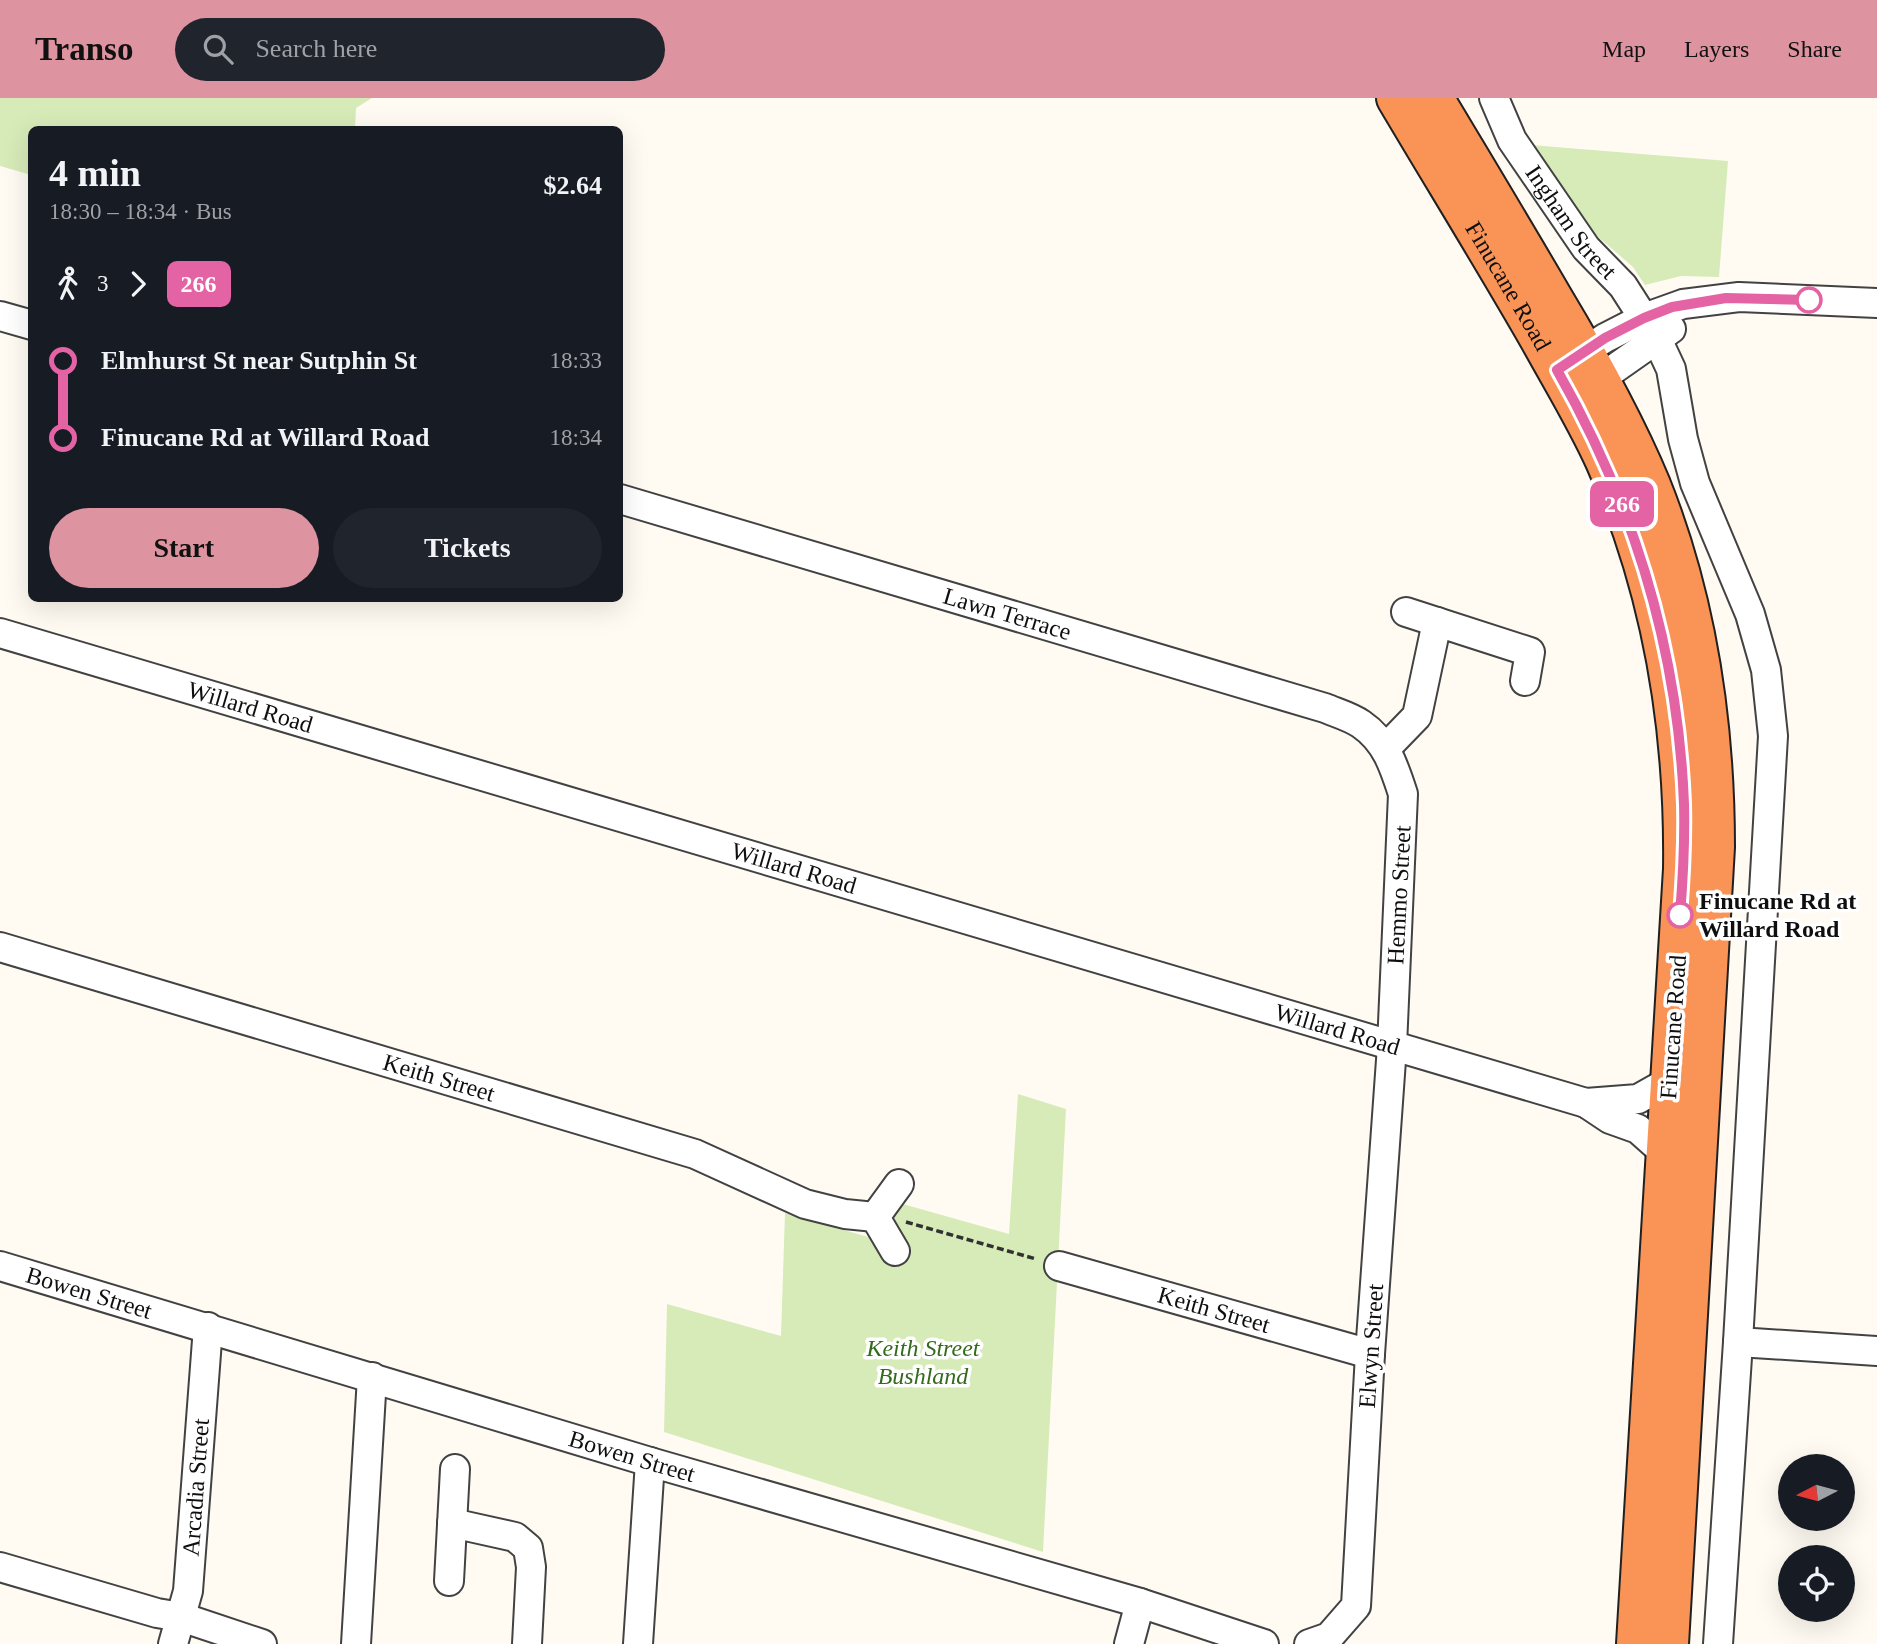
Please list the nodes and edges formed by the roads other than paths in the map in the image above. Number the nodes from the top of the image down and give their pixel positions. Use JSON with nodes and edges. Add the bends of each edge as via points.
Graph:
{"nodes":[{"id":1,"x":1396,"y":98,"type":"edge"},
{"id":2,"x":1434,"y":98,"type":"edge"},
{"id":3,"x":1494,"y":98,"type":"edge"},
{"id":4,"x":1877,"y":303,"type":"edge"},
{"id":5,"x":0,"y":316,"type":"edge"},
{"id":6,"x":28,"y":324,"type":"edge"},
{"id":7,"x":1651,"y":328,"type":"junction"},
{"id":8,"x":1578,"y":374,"type":"junction"},
{"id":9,"x":623,"y":500,"type":"edge"},
{"id":10,"x":1406,"y":612,"type":"dead end"},
{"id":11,"x":1437,"y":622,"type":"junction"},
{"id":12,"x":0,"y":633,"type":"edge"},
{"id":13,"x":1525,"y":681,"type":"dead end"},
{"id":14,"x":1688,"y":686,"type":"junction"},
{"id":15,"x":1386,"y":748,"type":"junction"},
{"id":16,"x":0,"y":947,"type":"edge"},
{"id":17,"x":1392,"y":1046,"type":"junction"},
{"id":18,"x":1670,"y":1081,"type":"junction"},
{"id":19,"x":1586,"y":1103,"type":"junction"},
{"id":20,"x":1665,"y":1153,"type":"junction"},
{"id":21,"x":899,"y":1184,"type":"dead end"},
{"id":22,"x":875,"y":1217,"type":"junction"},
{"id":23,"x":895,"y":1251,"type":"dead end"},
{"id":24,"x":0,"y":1266,"type":"edge"},
{"id":25,"x":1059,"y":1266,"type":"road end"},
{"id":26,"x":208,"y":1327,"type":"junction"},
{"id":27,"x":1738,"y":1342,"type":"junction"},
{"id":28,"x":1877,"y":1351,"type":"edge"},
{"id":29,"x":1370,"y":1354,"type":"junction"},
{"id":30,"x":372,"y":1377,"type":"junction"},
{"id":31,"x":650,"y":1462,"type":"junction"},
{"id":32,"x":455,"y":1469,"type":"dead end"},
{"id":33,"x":452,"y":1523,"type":"junction"},
{"id":34,"x":0,"y":1567,"type":"edge"},
{"id":35,"x":449,"y":1581,"type":"dead end"},
{"id":36,"x":1140,"y":1603,"type":"junction"},
{"id":37,"x":181,"y":1617,"type":"junction"},
{"id":38,"x":1319,"y":1641,"type":"edge"},
{"id":39,"x":1259,"y":1643,"type":"edge"},
{"id":40,"x":173,"y":1644,"type":"edge"},
{"id":41,"x":262,"y":1644,"type":"edge"},
{"id":42,"x":356,"y":1644,"type":"edge"},
{"id":43,"x":527,"y":1644,"type":"edge"},
{"id":44,"x":638,"y":1644,"type":"edge"},
{"id":45,"x":1129,"y":1644,"type":"edge"},
{"id":46,"x":1636,"y":1644,"type":"edge"},
{"id":47,"x":1670,"y":1644,"type":"edge"},
{"id":48,"x":1718,"y":1644,"type":"edge"}],
"edges":[{"from":1,"to":8,"type":"highway","name":"Finucane Road"},
{"from":2,"to":8,"type":"highway","name":"Finucane Road"},
{"from":3,"to":7,"type":"street","name":"Ingham Street","via":[[1512,140],[1586,248],[1623,286]]},
{"from":4,"to":7,"type":"street","via":[[1713,299],[1672,307]]},
{"from":5,"to":6,"type":"street"},
{"from":7,"to":8,"type":"street"},
{"from":7,"to":27,"type":"street","via":[[1671,369],[1695,483],[1750,614],[1766,670],[1773,736]]},
{"from":8,"to":14,"type":"highway","name":"Finucane Road","via":[[1658,620]]},
{"from":9,"to":15,"type":"street","name":"Lawn Terrace","via":[[1325,708],[1361,724]]},
{"from":10,"to":11,"type":"street"},
{"from":11,"to":13,"type":"street","via":[[1530,652]]},
{"from":11,"to":15,"type":"street","via":[[1417,716]]},
{"from":12,"to":17,"type":"street","name":"Willard Road"},
{"from":14,"to":18,"type":"highway","name":"Finucane Road"},
{"from":14,"to":47,"type":"highway","name":"Finucane Road","via":[[1711,731],[1715,847]]},
{"from":15,"to":17,"type":"street","name":"Hemmo Street","via":[[1403,794]]},
{"from":16,"to":22,"type":"street","name":"Keith Street","via":[[695,1154],[805,1204]]},
{"from":17,"to":19,"type":"street","name":"Willard Road"},
{"from":17,"to":29,"type":"street","name":"Elwyn Street"},
{"from":18,"to":19,"type":"street","name":"Willard Road","via":[[1638,1098]]},
{"from":18,"to":20,"type":"highway","name":"Finucane Road"},
{"from":19,"to":20,"type":"street","name":"Willard Road","via":[[1609,1119],[1637,1129]]},
{"from":20,"to":46,"type":"highway","name":"Finucane Road"},
{"from":21,"to":22,"type":"street"},
{"from":22,"to":23,"type":"street"},
{"from":24,"to":26,"type":"street","name":"Bowen Street"},
{"from":25,"to":29,"type":"street","name":"Keith Street"},
{"from":26,"to":30,"type":"street","name":"Bowen Street"},
{"from":26,"to":37,"type":"street","name":"Arcadia Street","via":[[188,1591]]},
{"from":27,"to":28,"type":"street"},
{"from":27,"to":48,"type":"street"},
{"from":29,"to":38,"type":"street","name":"Elwyn Street","via":[[1356,1606]]},
{"from":30,"to":31,"type":"street","name":"Bowen Street"},
{"from":30,"to":42,"type":"street"},
{"from":31,"to":36,"type":"street","name":"Bowen Street"},
{"from":31,"to":44,"type":"street"},
{"from":32,"to":33,"type":"street"},
{"from":33,"to":35,"type":"street"},
{"from":33,"to":43,"type":"street","via":[[515,1537],[528,1548]]},
{"from":34,"to":37,"type":"street"},
{"from":36,"to":39,"type":"street","name":"Bowen Street"},
{"from":36,"to":45,"type":"street"},
{"from":37,"to":40,"type":"street","name":"Arcadia Street"},
{"from":37,"to":41,"type":"street"}]}
